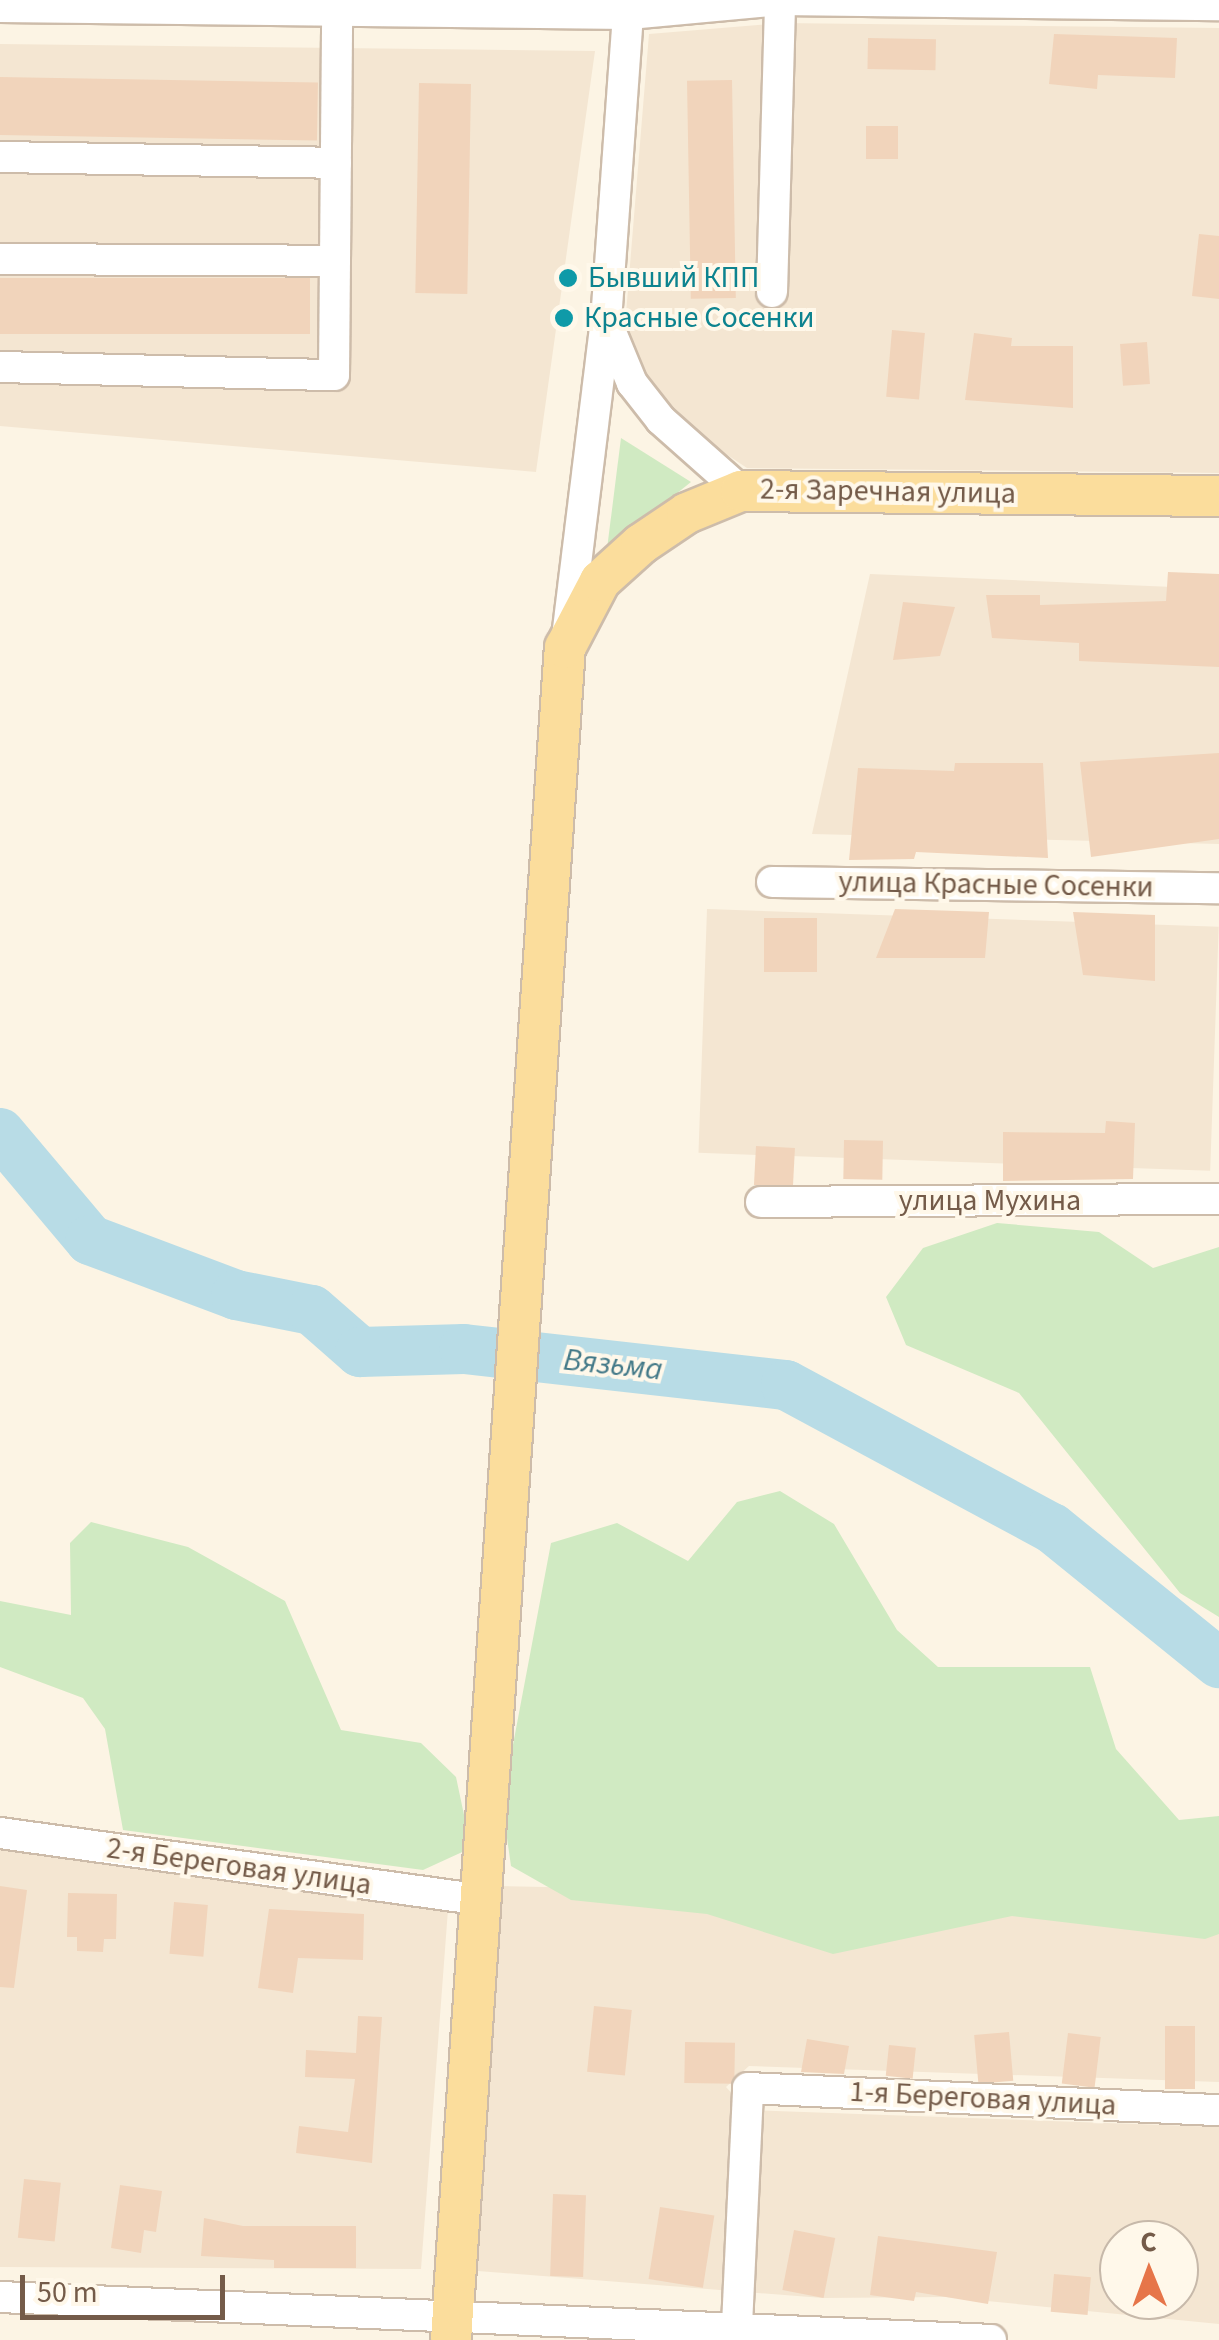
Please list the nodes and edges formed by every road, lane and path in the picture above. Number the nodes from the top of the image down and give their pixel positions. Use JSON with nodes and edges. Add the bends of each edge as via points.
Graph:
{"nodes":[{"id":1,"x":780,"y":0,"type":"edge"},
{"id":2,"x":107,"y":5,"type":"edge"},
{"id":3,"x":1219,"y":5,"type":"edge"},
{"id":4,"x":0,"y":7,"type":"edge"},
{"id":5,"x":488,"y":7,"type":"edge"},
{"id":6,"x":629,"y":7,"type":"edge"},
{"id":7,"x":350,"y":9,"type":"edge"},
{"id":8,"x":0,"y":156,"type":"edge"},
{"id":9,"x":336,"y":163,"type":"junction"},
{"id":10,"x":0,"y":259,"type":"edge"},
{"id":11,"x":335,"y":261,"type":"junction"},
{"id":12,"x":772,"y":292,"type":"dead end"},
{"id":13,"x":606,"y":321,"type":"junction"},
{"id":14,"x":0,"y":367,"type":"edge"},
{"id":15,"x":741,"y":491,"type":"junction"},
{"id":16,"x":1219,"y":496,"type":"edge"},
{"id":17,"x":565,"y":648,"type":"junction"},
{"id":18,"x":772,"y":882,"type":"dead end"},
{"id":19,"x":1219,"y":888,"type":"edge"},
{"id":20,"x":1219,"y":1199,"type":"edge"},
{"id":21,"x":761,"y":1202,"type":"dead end"},
{"id":22,"x":0,"y":1833,"type":"edge"},
{"id":23,"x":478,"y":1900,"type":"junction"},
{"id":24,"x":1219,"y":2110,"type":"edge"},
{"id":25,"x":0,"y":2297,"type":"edge"},
{"id":26,"x":736,"y":2326,"type":"junction"},
{"id":27,"x":451,"y":2329,"type":"edge"},
{"id":28,"x":991,"y":2340,"type":"edge"}],
"edges":[{"from":1,"to":3,"type":"street"},
{"from":1,"to":6,"type":"street"},
{"from":1,"to":12,"type":"street"},
{"from":2,"to":4,"type":"street"},
{"from":2,"to":7,"type":"street"},
{"from":5,"to":6,"type":"street"},
{"from":5,"to":7,"type":"street"},
{"from":6,"to":13,"type":"street"},
{"from":7,"to":9,"type":"street"},
{"from":8,"to":9,"type":"street"},
{"from":9,"to":11,"type":"street"},
{"from":10,"to":11,"type":"street"},
{"from":11,"to":14,"type":"street","via":[[334,375]]},
{"from":13,"to":15,"type":"street","via":[[632,382],[660,420]]},
{"from":13,"to":17,"type":"street"},
{"from":15,"to":16,"type":"main road","name":"2-я Заречная улица"},
{"from":15,"to":17,"type":"main road","name":"2-я Заречная улица","via":[[687,512],[641,544],[600,582]]},
{"from":17,"to":23,"type":"main road"},
{"from":18,"to":19,"type":"street","name":"улица Красные Сосенки"},
{"from":20,"to":21,"type":"street","name":"улица Мухина"},
{"from":22,"to":23,"type":"street","name":"2-я Береговая улица"},
{"from":23,"to":27,"type":"main road"},
{"from":24,"to":26,"type":"street","name":"1-я Береговая улица","via":[[748,2088]]},
{"from":25,"to":27,"type":"street"},
{"from":26,"to":27,"type":"street"},
{"from":26,"to":28,"type":"street"}]}
